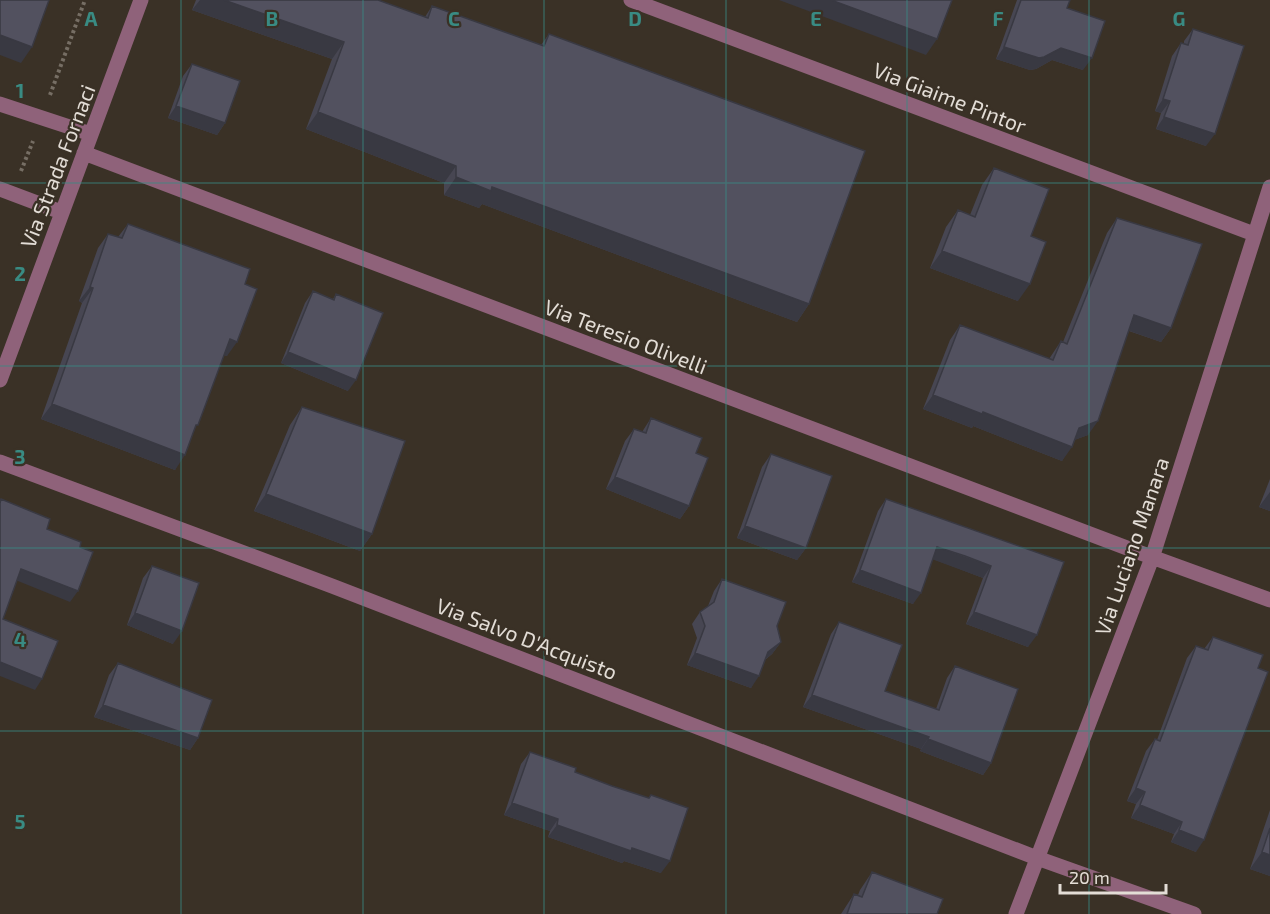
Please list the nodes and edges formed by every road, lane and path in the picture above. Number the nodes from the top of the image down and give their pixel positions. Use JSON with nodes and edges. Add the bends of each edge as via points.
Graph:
{"nodes":[{"id":1,"x":141,"y":0,"type":"edge"},
{"id":2,"x":632,"y":0,"type":"edge"},
{"id":3,"x":0,"y":104,"type":"edge"},
{"id":4,"x":91,"y":134,"type":"junction"},
{"id":5,"x":84,"y":153,"type":"junction"},
{"id":6,"x":1270,"y":187,"type":"edge"},
{"id":7,"x":0,"y":189,"type":"edge"},
{"id":8,"x":61,"y":212,"type":"junction"},
{"id":9,"x":1254,"y":234,"type":"junction"},
{"id":10,"x":0,"y":381,"type":"edge"},
{"id":11,"x":0,"y":462,"type":"edge"},
{"id":12,"x":1152,"y":558,"type":"junction"},
{"id":13,"x":1270,"y":600,"type":"edge"},
{"id":14,"x":1037,"y":858,"type":"junction"},
{"id":15,"x":1016,"y":914,"type":"edge"},
{"id":16,"x":1194,"y":914,"type":"edge"}],
"edges":[{"from":1,"to":4,"type":"street","name":"Via Strada Fornaci"},
{"from":2,"to":9,"type":"street","name":"Via Giaime Pintor"},
{"from":3,"to":4,"type":"street"},
{"from":4,"to":5,"type":"street","name":"Via Strada Fornaci"},
{"from":5,"to":8,"type":"street","name":"Via Strada Fornaci"},
{"from":5,"to":12,"type":"street","name":"Via Teresio Olivelli"},
{"from":6,"to":9,"type":"street","name":"Via Luciano Manara"},
{"from":7,"to":8,"type":"street"},
{"from":8,"to":10,"type":"street","name":"Via Strada Fornaci"},
{"from":9,"to":12,"type":"street","name":"Via Luciano Manara"},
{"from":11,"to":14,"type":"street","name":"Via Salvo D'Acquisto"},
{"from":12,"to":13,"type":"street","name":"Via Teresio Olivelli"},
{"from":12,"to":14,"type":"street","name":"Via Luciano Manara"},
{"from":14,"to":15,"type":"street","name":"Via Luciano Manara"},
{"from":14,"to":16,"type":"street","name":"Via Salvo D'Acquisto"}]}
